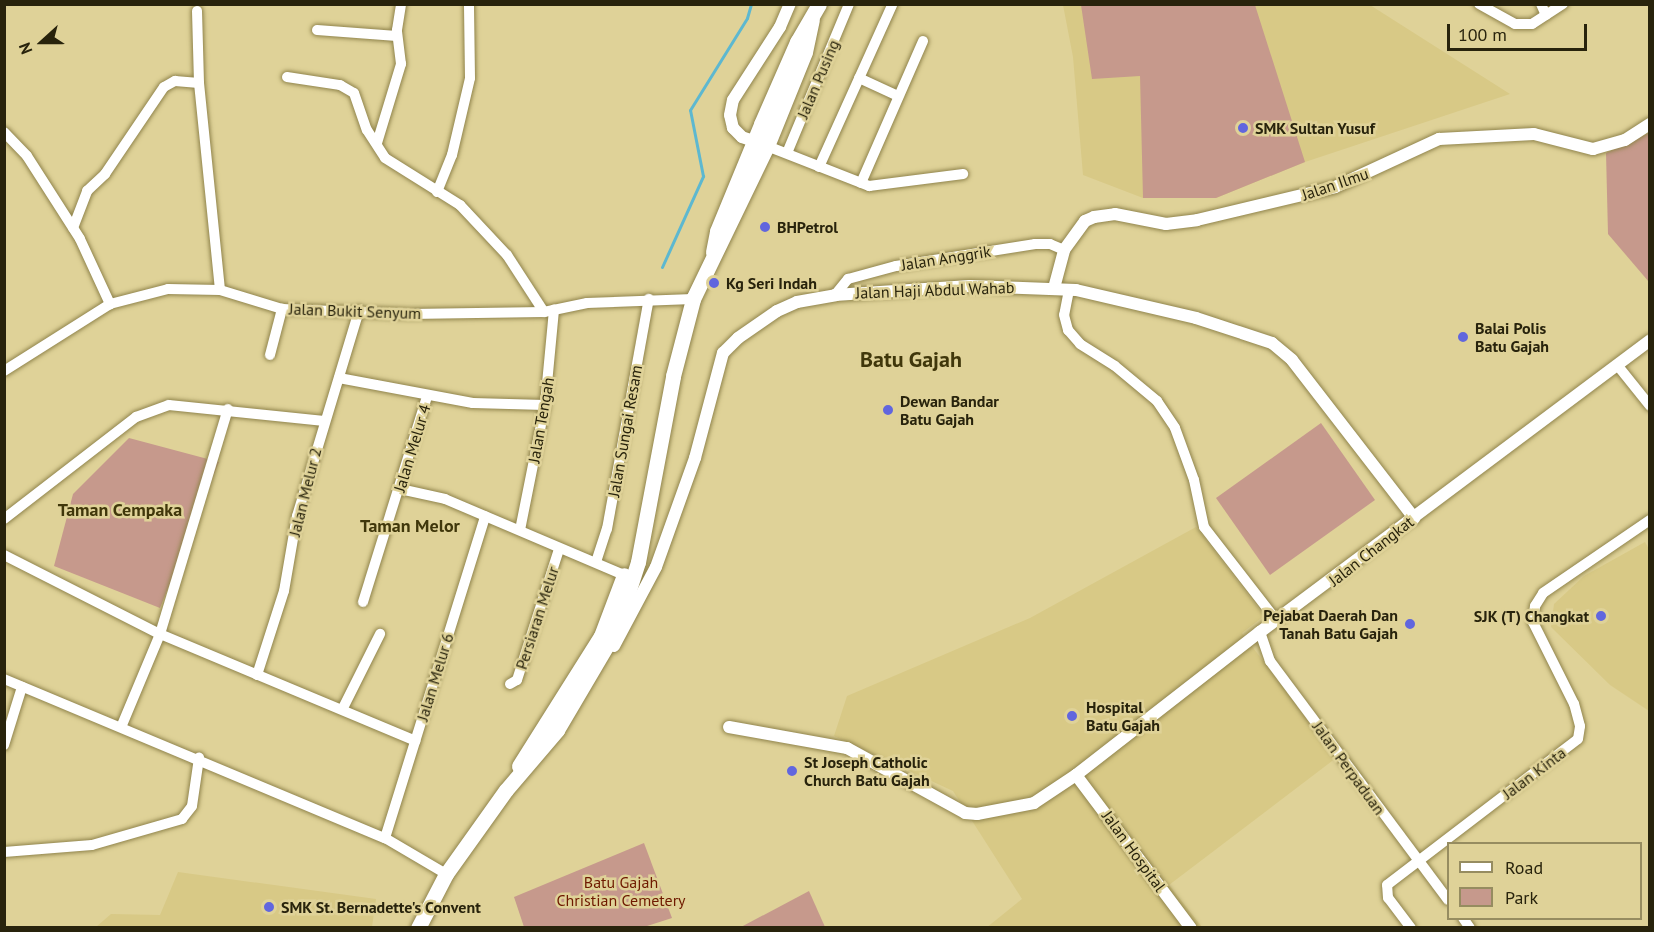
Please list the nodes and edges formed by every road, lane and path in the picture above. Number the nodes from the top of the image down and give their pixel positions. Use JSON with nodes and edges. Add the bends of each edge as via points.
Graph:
{"nodes":[{"id":1,"x":401,"y":4,"type":"edge"},
{"id":2,"x":470,"y":4,"type":"edge"},
{"id":3,"x":790,"y":4,"type":"edge"},
{"id":4,"x":819,"y":4,"type":"edge"},
{"id":5,"x":849,"y":4,"type":"edge"},
{"id":6,"x":1479,"y":4,"type":"edge"},
{"id":7,"x":1541,"y":4,"type":"edge"},
{"id":8,"x":1563,"y":4,"type":"edge"},
{"id":9,"x":892,"y":5,"type":"edge"},
{"id":10,"x":197,"y":11,"type":"dead end"},
{"id":11,"x":1546,"y":15,"type":"junction"},
{"id":12,"x":317,"y":30,"type":"dead end"},
{"id":13,"x":398,"y":36,"type":"junction"},
{"id":14,"x":923,"y":41,"type":"dead end"},
{"id":15,"x":287,"y":77,"type":"dead end"},
{"id":16,"x":859,"y":78,"type":"junction"},
{"id":17,"x":199,"y":83,"type":"junction"},
{"id":18,"x":898,"y":96,"type":"junction"},
{"id":19,"x":1650,"y":124,"type":"edge"},
{"id":20,"x":4,"y":132,"type":"edge"},
{"id":21,"x":377,"y":143,"type":"junction"},
{"id":22,"x":761,"y":143,"type":"junction"},
{"id":23,"x":787,"y":153,"type":"junction"},
{"id":24,"x":819,"y":167,"type":"junction"},
{"id":25,"x":963,"y":174,"type":"dead end"},
{"id":26,"x":861,"y":183,"type":"junction"},
{"id":27,"x":437,"y":192,"type":"junction"},
{"id":28,"x":73,"y":228,"type":"junction"},
{"id":29,"x":1064,"y":250,"type":"junction"},
{"id":30,"x":1054,"y":288,"type":"junction"},
{"id":31,"x":220,"y":290,"type":"junction"},
{"id":32,"x":1069,"y":290,"type":"junction"},
{"id":33,"x":835,"y":295,"type":"junction"},
{"id":34,"x":649,"y":299,"type":"junction"},
{"id":35,"x":693,"y":299,"type":"junction"},
{"id":36,"x":110,"y":304,"type":"junction"},
{"id":37,"x":282,"y":309,"type":"junction"},
{"id":38,"x":359,"y":310,"type":"junction"},
{"id":39,"x":549,"y":310,"type":"junction"},
{"id":40,"x":1650,"y":340,"type":"edge"},
{"id":41,"x":270,"y":355,"type":"dead end"},
{"id":42,"x":1618,"y":366,"type":"junction"},
{"id":43,"x":4,"y":371,"type":"edge"},
{"id":44,"x":339,"y":378,"type":"junction"},
{"id":45,"x":427,"y":396,"type":"junction"},
{"id":46,"x":546,"y":405,"type":"junction"},
{"id":47,"x":1650,"y":406,"type":"edge"},
{"id":48,"x":228,"y":409,"type":"junction"},
{"id":49,"x":324,"y":422,"type":"junction"},
{"id":50,"x":400,"y":489,"type":"junction"},
{"id":51,"x":485,"y":516,"type":"junction"},
{"id":52,"x":1414,"y":518,"type":"junction"},
{"id":53,"x":4,"y":519,"type":"edge"},
{"id":54,"x":1650,"y":520,"type":"edge"},
{"id":55,"x":520,"y":530,"type":"junction"},
{"id":56,"x":641,"y":535,"type":"junction"},
{"id":57,"x":559,"y":549,"type":"junction"},
{"id":58,"x":4,"y":555,"type":"edge"},
{"id":59,"x":596,"y":562,"type":"junction"},
{"id":60,"x":624,"y":575,"type":"junction"},
{"id":61,"x":363,"y":602,"type":"dead end"},
{"id":62,"x":633,"y":616,"type":"junction"},
{"id":63,"x":1277,"y":621,"type":"junction"},
{"id":64,"x":616,"y":630,"type":"junction"},
{"id":65,"x":1260,"y":632,"type":"junction"},
{"id":66,"x":160,"y":634,"type":"junction"},
{"id":67,"x":380,"y":634,"type":"dead end"},
{"id":68,"x":601,"y":636,"type":"junction"},
{"id":69,"x":597,"y":666,"type":"junction"},
{"id":70,"x":257,"y":675,"type":"junction"},
{"id":71,"x":4,"y":679,"type":"edge"},
{"id":72,"x":510,"y":684,"type":"dead end"},
{"id":73,"x":22,"y":687,"type":"junction"},
{"id":74,"x":343,"y":708,"type":"junction"},
{"id":75,"x":122,"y":725,"type":"junction"},
{"id":76,"x":729,"y":728,"type":"dead end"},
{"id":77,"x":416,"y":741,"type":"junction"},
{"id":78,"x":4,"y":745,"type":"edge"},
{"id":79,"x":199,"y":758,"type":"junction"},
{"id":80,"x":1076,"y":775,"type":"junction"},
{"id":81,"x":506,"y":790,"type":"junction"},
{"id":82,"x":389,"y":841,"type":"junction"},
{"id":83,"x":5,"y":852,"type":"edge"},
{"id":84,"x":1418,"y":861,"type":"junction"},
{"id":85,"x":446,"y":874,"type":"junction"},
{"id":86,"x":1447,"y":897,"type":"edge"},
{"id":87,"x":418,"y":927,"type":"edge"},
{"id":88,"x":1191,"y":927,"type":"edge"},
{"id":89,"x":1411,"y":927,"type":"edge"}],
"edges":[{"from":1,"to":13,"type":"street"},
{"from":2,"to":27,"type":"street","via":[[470,78],[452,155]]},
{"from":3,"to":22,"type":"street","via":[[780,27],[733,100],[733,128],[742,137]]},
{"from":4,"to":22,"type":"main road","via":[[805,52]]},
{"from":5,"to":23,"type":"street","name":"Jalan Pusing"},
{"from":6,"to":11,"type":"street","via":[[1515,24],[1532,24]]},
{"from":7,"to":11,"type":"street"},
{"from":8,"to":11,"type":"street"},
{"from":9,"to":16,"type":"street"},
{"from":10,"to":17,"type":"street"},
{"from":12,"to":13,"type":"street"},
{"from":13,"to":21,"type":"street","via":[[401,64]]},
{"from":14,"to":18,"type":"street"},
{"from":15,"to":21,"type":"street","via":[[340,85],[354,93]]},
{"from":16,"to":18,"type":"street"},
{"from":16,"to":24,"type":"street"},
{"from":17,"to":28,"type":"street","via":[[175,81],[164,87],[105,174],[87,191]]},
{"from":17,"to":31,"type":"street"},
{"from":18,"to":26,"type":"street"},
{"from":19,"to":29,"type":"street","name":"Jalan Ilmu","via":[[1625,140],[1593,149],[1534,134],[1439,139],[1356,179],[1259,208],[1166,224],[1115,214],[1094,217],[1085,221]]},
{"from":20,"to":28,"type":"street","via":[[27,156]]},
{"from":21,"to":27,"type":"street","via":[[385,158]]},
{"from":22,"to":23,"type":"street"},
{"from":22,"to":35,"type":"main road","via":[[727,235],[713,253]]},
{"from":23,"to":24,"type":"street"},
{"from":24,"to":26,"type":"street"},
{"from":25,"to":26,"type":"street","via":[[888,186]]},
{"from":27,"to":39,"type":"street","via":[[460,205],[507,255]]},
{"from":28,"to":36,"type":"street"},
{"from":29,"to":30,"type":"street","name":"Jalan Ilmu"},
{"from":29,"to":33,"type":"street","name":"Jalan Anggrik","via":[[1035,244],[896,266],[848,279]]},
{"from":30,"to":32,"type":"street","name":"Jalan Haji Abdul Wahab"},
{"from":30,"to":33,"type":"street","name":"Jalan Haji Abdul Wahab","via":[[969,286]]},
{"from":31,"to":36,"type":"street","name":"Jalan Bukit Senyum","via":[[168,289]]},
{"from":31,"to":37,"type":"street","name":"Jalan Bukit Senyum"},
{"from":32,"to":52,"type":"street","name":"Jalan Haji Abdul Wahab","via":[[1162,309],[1272,343],[1292,360]]},
{"from":32,"to":63,"type":"street","via":[[1064,315],[1068,330],[1080,344],[1115,366],[1157,401],[1175,428],[1194,480],[1204,527]]},
{"from":33,"to":62,"type":"street","name":"Jalan Haji Abdul Wahab","via":[[797,302],[777,311],[723,353],[695,458],[656,567]]},
{"from":34,"to":35,"type":"street","name":"Jalan Bukit Senyum"},
{"from":34,"to":39,"type":"street","name":"Jalan Bukit Senyum"},
{"from":34,"to":59,"type":"street","name":"Jalan Sungai Resam","via":[[607,529]]},
{"from":35,"to":56,"type":"main road"},
{"from":36,"to":43,"type":"street","name":"Jalan Bukit Senyum"},
{"from":37,"to":38,"type":"street","name":"Jalan Bukit Senyum"},
{"from":37,"to":41,"type":"street"},
{"from":38,"to":39,"type":"street","name":"Jalan Bukit Senyum","via":[[410,314]]},
{"from":38,"to":44,"type":"street","name":"Jalan Melur 2"},
{"from":39,"to":46,"type":"street","name":"Jalan Tengah"},
{"from":40,"to":42,"type":"street","name":"Jalan Changkat"},
{"from":42,"to":47,"type":"street"},
{"from":42,"to":52,"type":"street","name":"Jalan Changkat"},
{"from":44,"to":45,"type":"street"},
{"from":44,"to":49,"type":"street","name":"Jalan Melur 2"},
{"from":45,"to":46,"type":"street","via":[[473,403]]},
{"from":45,"to":50,"type":"street","name":"Jalan Melur 4"},
{"from":46,"to":55,"type":"street","name":"Jalan Tengah"},
{"from":48,"to":49,"type":"street"},
{"from":48,"to":53,"type":"street","via":[[169,405],[136,417]]},
{"from":48,"to":66,"type":"street"},
{"from":49,"to":70,"type":"street","name":"Jalan Melur 2","via":[[297,516],[284,591]]},
{"from":50,"to":51,"type":"street","via":[[445,499]]},
{"from":50,"to":61,"type":"street","name":"Jalan Melur 4"},
{"from":51,"to":55,"type":"street"},
{"from":51,"to":77,"type":"street","name":"Jalan Melur 6"},
{"from":52,"to":63,"type":"street","name":"Jalan Changkat"},
{"from":54,"to":84,"type":"street","name":"Jalan Kinta","via":[[1577,566],[1543,593],[1535,606],[1533,622],[1540,642],[1574,704],[1580,726],[1578,739]]},
{"from":55,"to":57,"type":"street"},
{"from":56,"to":60,"type":"main road"},
{"from":56,"to":64,"type":"main road","via":[[638,562]]},
{"from":57,"to":59,"type":"street"},
{"from":57,"to":72,"type":"street","name":"Persiaran Melur","via":[[517,680]]},
{"from":58,"to":66,"type":"street"},
{"from":59,"to":60,"type":"street"},
{"from":60,"to":68,"type":"main road"},
{"from":62,"to":64,"type":"street"},
{"from":62,"to":69,"type":"street","name":"Jalan Haji Abdul Wahab"},
{"from":63,"to":65,"type":"street","name":"Jalan Changkat"},
{"from":64,"to":68,"type":"main road"},
{"from":64,"to":69,"type":"main road"},
{"from":65,"to":80,"type":"street","name":"Jalan Changkat"},
{"from":65,"to":84,"type":"street","name":"Jalan Perpaduan","via":[[1270,661]]},
{"from":66,"to":70,"type":"street"},
{"from":66,"to":75,"type":"street"},
{"from":67,"to":74,"type":"street"},
{"from":68,"to":81,"type":"main road"},
{"from":69,"to":81,"type":"main road","via":[[542,751]]},
{"from":70,"to":74,"type":"street"},
{"from":71,"to":73,"type":"street"},
{"from":73,"to":75,"type":"street"},
{"from":73,"to":78,"type":"street"},
{"from":74,"to":77,"type":"street"},
{"from":75,"to":79,"type":"street"},
{"from":76,"to":80,"type":"street","name":"Jalan Changkat","via":[[847,748],[965,813],[1034,803]]},
{"from":77,"to":82,"type":"street","name":"Jalan Melur 6"},
{"from":79,"to":82,"type":"street"},
{"from":79,"to":83,"type":"street","via":[[192,806],[182,819],[92,845]]},
{"from":80,"to":88,"type":"street","name":"Jalan Hospital"},
{"from":81,"to":85,"type":"main road"},
{"from":82,"to":85,"type":"street"},
{"from":84,"to":86,"type":"street","name":"Jalan Perpaduan"},
{"from":84,"to":89,"type":"street","name":"Jalan Kinta","via":[[1387,885],[1386,891]]},
{"from":85,"to":87,"type":"main road"}]}
